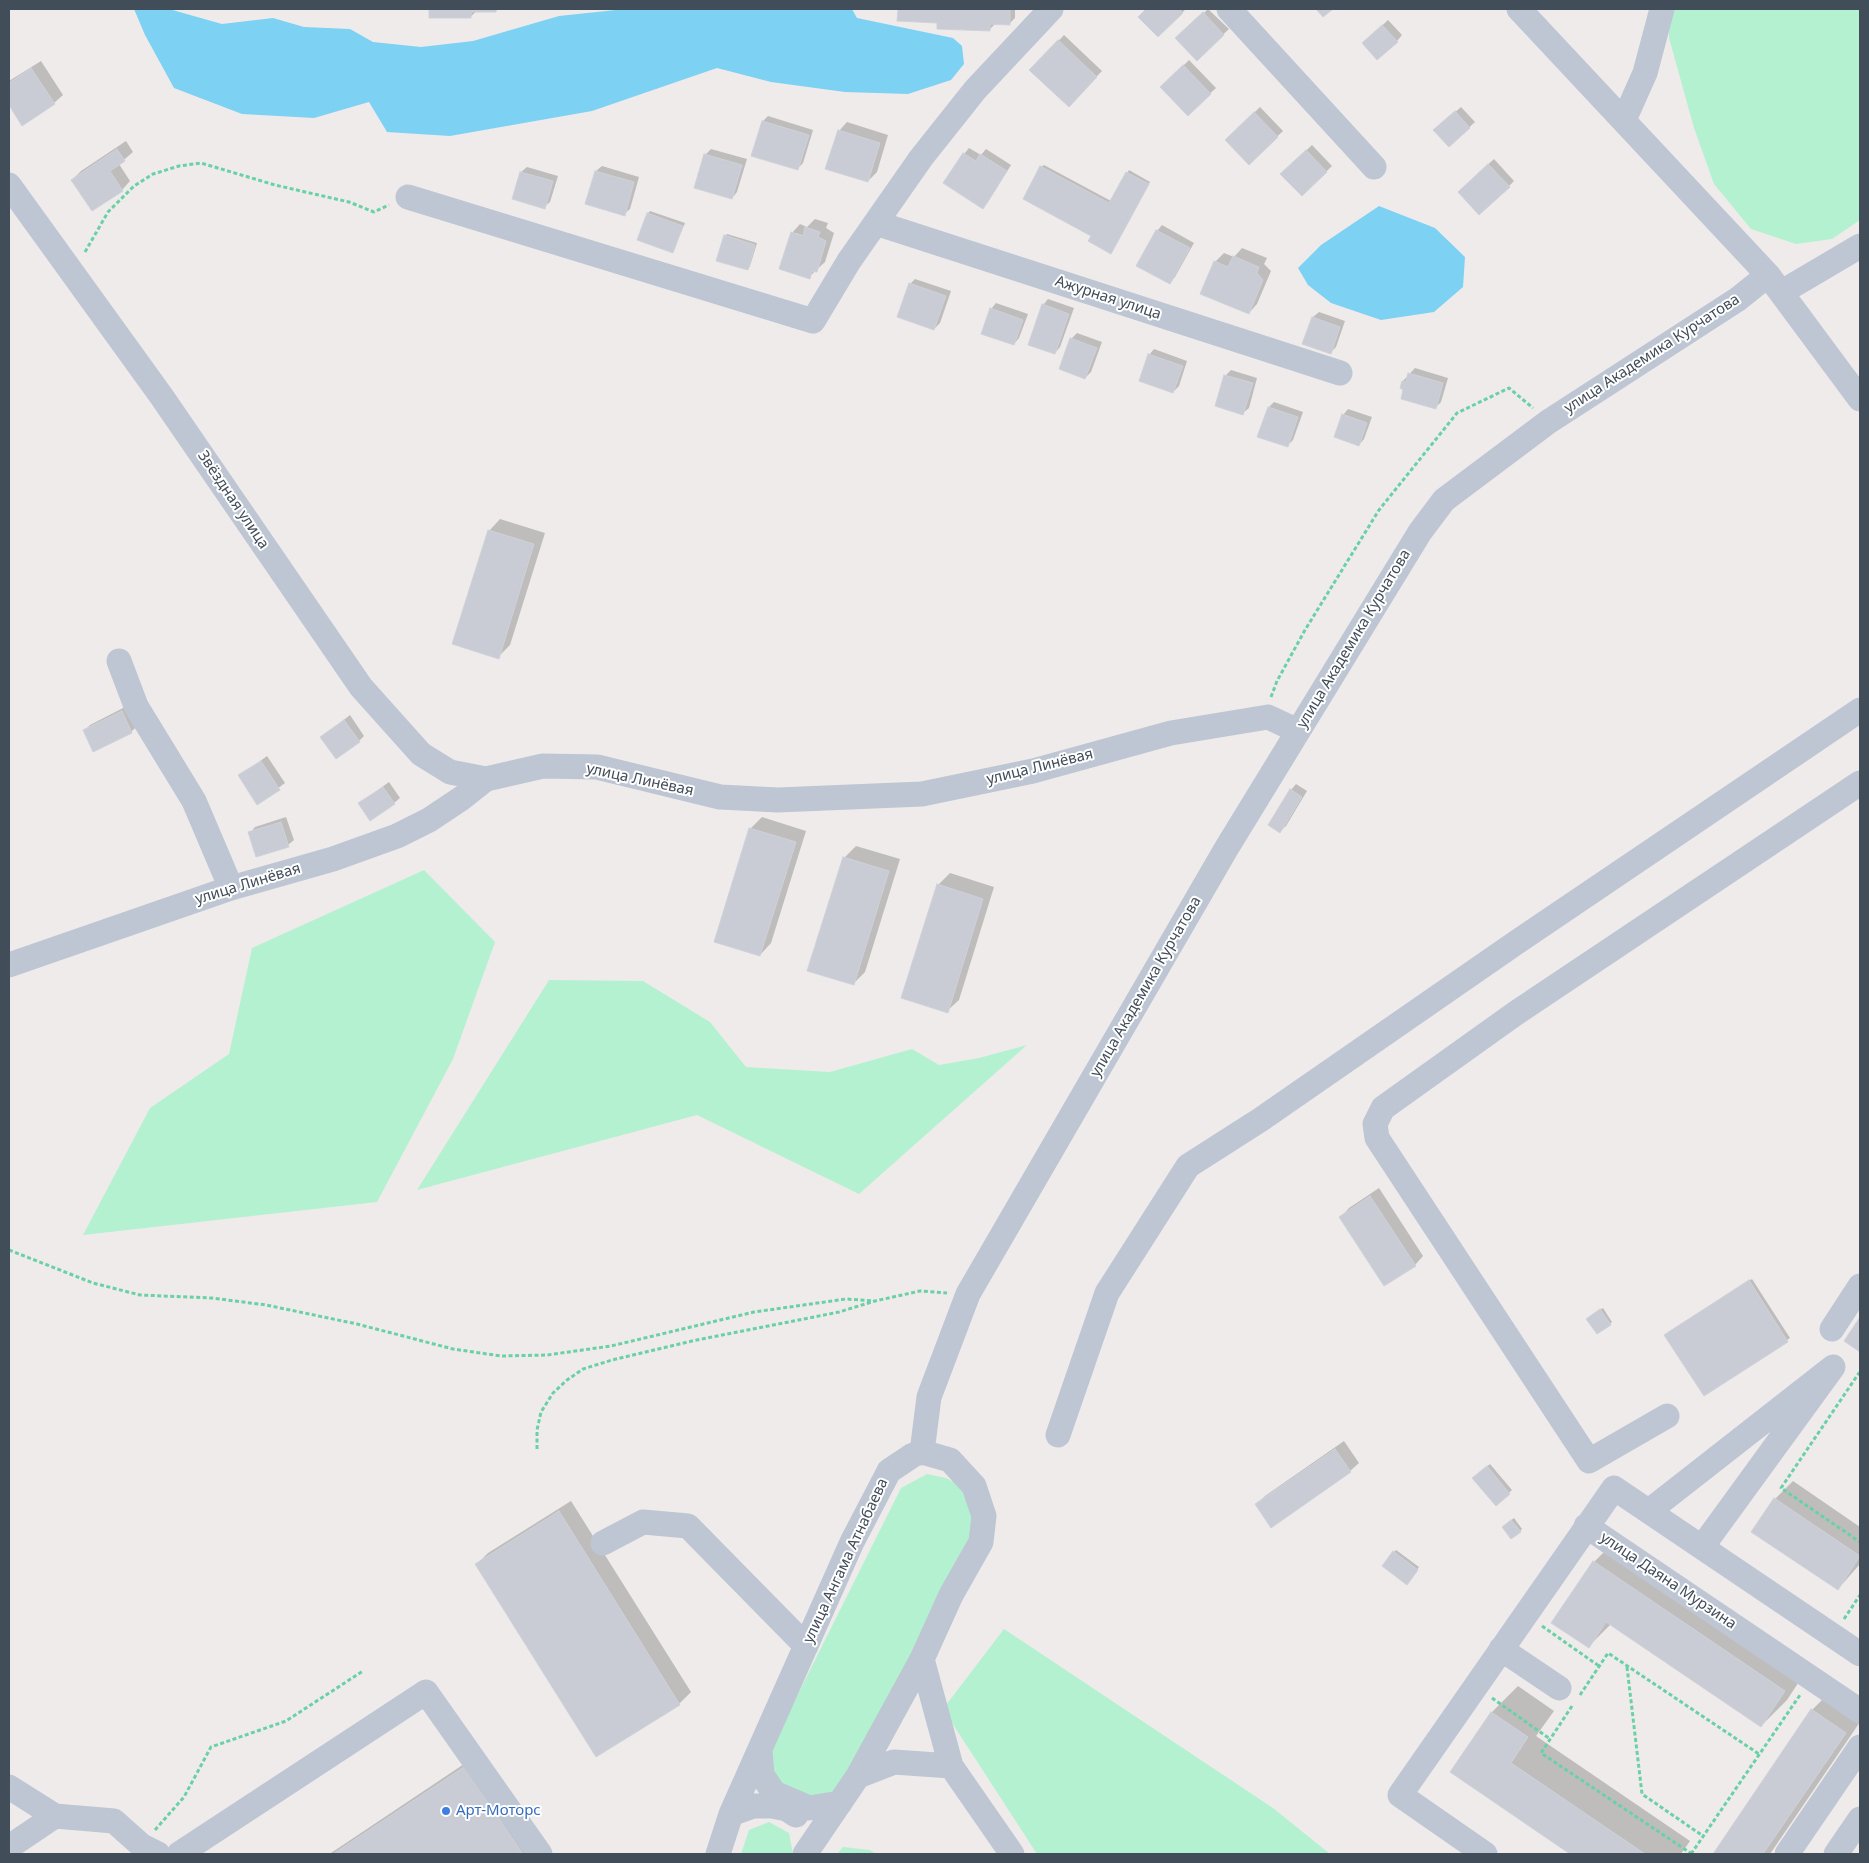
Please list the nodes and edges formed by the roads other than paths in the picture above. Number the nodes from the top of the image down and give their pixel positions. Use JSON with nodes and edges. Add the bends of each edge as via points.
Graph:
{"nodes":[{"id":1,"x":1051,"y":9,"type":"edge"},
{"id":2,"x":1229,"y":9,"type":"edge"},
{"id":3,"x":1519,"y":9,"type":"edge"},
{"id":4,"x":1662,"y":9,"type":"edge"},
{"id":5,"x":1624,"y":120,"type":"junction"},
{"id":6,"x":1374,"y":167,"type":"dead end"},
{"id":7,"x":9,"y":185,"type":"edge"},
{"id":8,"x":408,"y":197,"type":"road end"},
{"id":9,"x":876,"y":223,"type":"junction"},
{"id":10,"x":1860,"y":246,"type":"edge"},
{"id":11,"x":1775,"y":283,"type":"junction"},
{"id":12,"x":1340,"y":372,"type":"dead end"},
{"id":13,"x":1860,"y":398,"type":"edge"},
{"id":14,"x":119,"y":660,"type":"dead end"},
{"id":15,"x":1860,"y":710,"type":"edge"},
{"id":16,"x":1298,"y":731,"type":"junction"},
{"id":17,"x":486,"y":779,"type":"junction"},
{"id":18,"x":1860,"y":783,"type":"edge"},
{"id":19,"x":231,"y":888,"type":"junction"},
{"id":20,"x":9,"y":965,"type":"edge"},
{"id":21,"x":1860,"y":1286,"type":"edge"},
{"id":22,"x":1832,"y":1329,"type":"dead end"},
{"id":23,"x":1667,"y":1416,"type":"dead end"},
{"id":24,"x":1058,"y":1434,"type":"dead end"},
{"id":25,"x":922,"y":1452,"type":"junction"},
{"id":26,"x":1649,"y":1511,"type":"junction"},
{"id":27,"x":1586,"y":1526,"type":"junction"},
{"id":28,"x":603,"y":1543,"type":"dead end"},
{"id":29,"x":1702,"y":1547,"type":"junction"},
{"id":30,"x":806,"y":1646,"type":"junction"},
{"id":31,"x":1501,"y":1649,"type":"junction"},
{"id":32,"x":1860,"y":1654,"type":"edge"},
{"id":33,"x":922,"y":1659,"type":"junction"},
{"id":34,"x":1559,"y":1688,"type":"dead end"},
{"id":35,"x":1860,"y":1711,"type":"edge"},
{"id":36,"x":1860,"y":1747,"type":"edge"},
{"id":37,"x":760,"y":1750,"type":"junction"},
{"id":38,"x":951,"y":1766,"type":"junction"},
{"id":39,"x":858,"y":1776,"type":"junction"},
{"id":40,"x":9,"y":1787,"type":"edge"},
{"id":41,"x":840,"y":1803,"type":"junction"},
{"id":42,"x":731,"y":1814,"type":"junction"},
{"id":43,"x":55,"y":1816,"type":"junction"},
{"id":44,"x":1860,"y":1819,"type":"edge"},
{"id":45,"x":9,"y":1847,"type":"edge"},
{"id":46,"x":809,"y":1849,"type":"edge"},
{"id":47,"x":150,"y":1850,"type":"edge"},
{"id":48,"x":179,"y":1854,"type":"edge"},
{"id":49,"x":540,"y":1854,"type":"edge"},
{"id":50,"x":718,"y":1854,"type":"edge"},
{"id":51,"x":1012,"y":1854,"type":"edge"},
{"id":52,"x":1485,"y":1854,"type":"edge"},
{"id":53,"x":1787,"y":1854,"type":"edge"},
{"id":54,"x":1836,"y":1854,"type":"edge"}],
"edges":[{"from":1,"to":9,"type":"street","via":[[975,90],[921,158]]},
{"from":2,"to":6,"type":"street"},
{"from":3,"to":5,"type":"street"},
{"from":4,"to":5,"type":"street","via":[[1645,73]]},
{"from":5,"to":11,"type":"street"},
{"from":7,"to":17,"type":"street","name":"Звёздная улица","via":[[162,397],[361,688],[421,754],[450,772]]},
{"from":8,"to":9,"type":"street","via":[[814,321],[849,261]]},
{"from":9,"to":12,"type":"street","name":"Ажурная улица"},
{"from":10,"to":11,"type":"street","name":"улица Академика Курчатова"},
{"from":11,"to":13,"type":"street"},
{"from":11,"to":16,"type":"street","name":"улица Академика Курчатова","via":[[1738,299],[1548,422],[1444,500],[1420,532]]},
{"from":14,"to":19,"type":"street","via":[[136,706],[194,801]]},
{"from":15,"to":24,"type":"street","via":[[1188,1166],[1107,1293]]},
{"from":16,"to":17,"type":"street","name":"улица Линёвая","via":[[1268,717],[1171,733],[1033,772],[922,794],[778,800],[720,797],[597,767],[542,766]]},
{"from":16,"to":25,"type":"street","name":"улица Академика Курчатова","via":[[1226,849],[965,1301],[929,1397]]},
{"from":17,"to":19,"type":"street","name":"улица Линёвая","via":[[429,820],[397,836]]},
{"from":18,"to":23,"type":"street","via":[[1516,1013],[1383,1108],[1375,1124],[1377,1138],[1589,1461]]},
{"from":19,"to":20,"type":"street","name":"улица Линёвая"},
{"from":21,"to":22,"type":"street"},
{"from":25,"to":30,"type":"street","name":"улица Ангама Атнабаева","via":[[889,1471],[852,1542]]},
{"from":25,"to":33,"type":"street","via":[[950,1460],[974,1486],[984,1516],[981,1542]]},
{"from":26,"to":27,"type":"street","name":"улица Даяна Мурзина","via":[[1614,1488]]},
{"from":26,"to":29,"type":"street","name":"улица Даяна Мурзина"},
{"from":26,"to":29,"type":"street","via":[[1833,1367]]},
{"from":27,"to":31,"type":"street"},
{"from":27,"to":35,"type":"street","name":"улица Даяна Мурзина"},
{"from":28,"to":30,"type":"street","via":[[643,1522],[688,1526]]},
{"from":29,"to":32,"type":"street","name":"улица Даяна Мурзина"},
{"from":30,"to":37,"type":"street","name":"улица Ангама Атнабаева"},
{"from":31,"to":34,"type":"street"},
{"from":31,"to":52,"type":"street","via":[[1400,1796]]},
{"from":33,"to":38,"type":"street"},
{"from":33,"to":39,"type":"street"},
{"from":36,"to":53,"type":"street"},
{"from":37,"to":41,"type":"street","via":[[762,1775],[774,1792],[808,1808]]},
{"from":37,"to":42,"type":"street","name":"улица Ангама Атнабаева"},
{"from":38,"to":39,"type":"street","via":[[894,1762]]},
{"from":38,"to":51,"type":"street"},
{"from":39,"to":41,"type":"street"},
{"from":40,"to":43,"type":"street"},
{"from":41,"to":46,"type":"street"},
{"from":42,"to":46,"type":"street","via":[[753,1806],[787,1809],[810,1828]]},
{"from":42,"to":50,"type":"street","name":"улица Ангама Атнабаева"},
{"from":43,"to":45,"type":"street"},
{"from":43,"to":47,"type":"street","via":[[114,1821]]},
{"from":44,"to":54,"type":"street"},
{"from":48,"to":49,"type":"street","via":[[426,1692]]}]}
